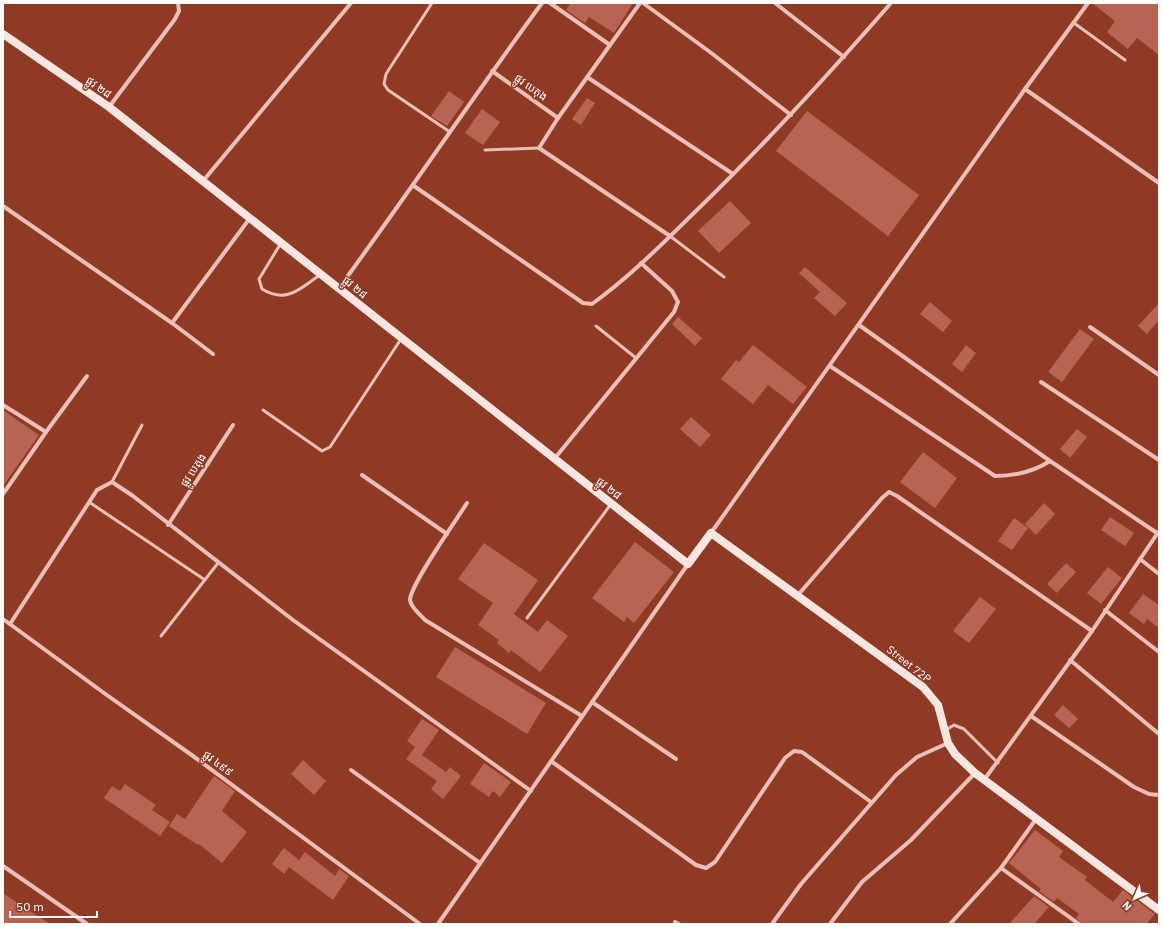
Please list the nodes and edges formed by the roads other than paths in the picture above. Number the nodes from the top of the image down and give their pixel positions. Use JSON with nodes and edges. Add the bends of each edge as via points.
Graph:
{"nodes":[{"id":1,"x":178,"y":3,"type":"edge"},
{"id":2,"x":351,"y":3,"type":"edge"},
{"id":3,"x":432,"y":3,"type":"edge"},
{"id":4,"x":542,"y":3,"type":"edge"},
{"id":5,"x":550,"y":3,"type":"edge"},
{"id":6,"x":642,"y":3,"type":"edge"},
{"id":7,"x":775,"y":3,"type":"edge"},
{"id":8,"x":891,"y":3,"type":"edge"},
{"id":9,"x":1088,"y":3,"type":"edge"},
{"id":10,"x":1074,"y":23,"type":"junction"},
{"id":11,"x":3,"y":34,"type":"edge"},
{"id":12,"x":610,"y":45,"type":"junction"},
{"id":13,"x":844,"y":57,"type":"junction"},
{"id":14,"x":1125,"y":60,"type":"dead end"},
{"id":15,"x":492,"y":71,"type":"junction"},
{"id":16,"x":587,"y":77,"type":"junction"},
{"id":17,"x":1025,"y":89,"type":"junction"},
{"id":18,"x":109,"y":107,"type":"junction"},
{"id":19,"x":791,"y":115,"type":"junction"},
{"id":20,"x":558,"y":118,"type":"junction"},
{"id":21,"x":450,"y":132,"type":"junction"},
{"id":22,"x":539,"y":148,"type":"junction"},
{"id":23,"x":485,"y":150,"type":"dead end"},
{"id":24,"x":733,"y":174,"type":"junction"},
{"id":25,"x":203,"y":181,"type":"junction"},
{"id":26,"x":1159,"y":183,"type":"edge"},
{"id":27,"x":414,"y":186,"type":"junction"},
{"id":28,"x":3,"y":206,"type":"edge"},
{"id":29,"x":250,"y":218,"type":"junction"},
{"id":30,"x":670,"y":236,"type":"junction"},
{"id":31,"x":281,"y":242,"type":"junction"},
{"id":32,"x":641,"y":263,"type":"junction"},
{"id":33,"x":321,"y":274,"type":"junction"},
{"id":34,"x":724,"y":277,"type":"dead end"},
{"id":35,"x":339,"y":288,"type":"junction"},
{"id":36,"x":172,"y":323,"type":"junction"},
{"id":37,"x":860,"y":325,"type":"junction"},
{"id":38,"x":596,"y":326,"type":"dead end"},
{"id":39,"x":1090,"y":326,"type":"dead end"},
{"id":40,"x":402,"y":338,"type":"junction"},
{"id":41,"x":213,"y":354,"type":"dead end"},
{"id":42,"x":636,"y":358,"type":"junction"},
{"id":43,"x":830,"y":366,"type":"junction"},
{"id":44,"x":87,"y":376,"type":"dead end"},
{"id":45,"x":1159,"y":376,"type":"edge"},
{"id":46,"x":1041,"y":382,"type":"dead end"},
{"id":47,"x":3,"y":405,"type":"edge"},
{"id":48,"x":263,"y":410,"type":"dead end"},
{"id":49,"x":142,"y":425,"type":"dead end"},
{"id":50,"x":233,"y":425,"type":"dead end"},
{"id":51,"x":46,"y":432,"type":"junction"},
{"id":52,"x":554,"y":458,"type":"junction"},
{"id":53,"x":1159,"y":460,"type":"edge"},
{"id":54,"x":1050,"y":462,"type":"junction"},
{"id":55,"x":362,"y":476,"type":"dead end"},
{"id":56,"x":112,"y":482,"type":"junction"},
{"id":57,"x":3,"y":494,"type":"edge"},
{"id":58,"x":89,"y":502,"type":"junction"},
{"id":59,"x":467,"y":503,"type":"dead end"},
{"id":60,"x":612,"y":504,"type":"junction"},
{"id":61,"x":168,"y":525,"type":"junction"},
{"id":62,"x":1158,"y":532,"type":"edge"},
{"id":63,"x":711,"y":533,"type":"junction"},
{"id":64,"x":447,"y":534,"type":"junction"},
{"id":65,"x":1140,"y":559,"type":"junction"},
{"id":66,"x":218,"y":563,"type":"junction"},
{"id":67,"x":688,"y":564,"type":"junction"},
{"id":68,"x":1159,"y":574,"type":"edge"},
{"id":69,"x":205,"y":580,"type":"junction"},
{"id":70,"x":798,"y":595,"type":"junction"},
{"id":71,"x":1105,"y":610,"type":"junction"},
{"id":72,"x":527,"y":618,"type":"dead end"},
{"id":73,"x":3,"y":619,"type":"edge"},
{"id":74,"x":10,"y":624,"type":"junction"},
{"id":75,"x":1092,"y":631,"type":"junction"},
{"id":76,"x":161,"y":636,"type":"dead end"},
{"id":77,"x":1159,"y":652,"type":"edge"},
{"id":78,"x":1070,"y":660,"type":"junction"},
{"id":79,"x":592,"y":702,"type":"junction"},
{"id":80,"x":582,"y":716,"type":"junction"},
{"id":81,"x":1031,"y":716,"type":"junction"},
{"id":82,"x":944,"y":730,"type":"junction"},
{"id":83,"x":1159,"y":734,"type":"edge"},
{"id":84,"x":948,"y":743,"type":"junction"},
{"id":85,"x":676,"y":760,"type":"dead end"},
{"id":86,"x":551,"y":761,"type":"junction"},
{"id":87,"x":998,"y":763,"type":"junction"},
{"id":88,"x":351,"y":770,"type":"dead end"},
{"id":89,"x":975,"y":773,"type":"junction"},
{"id":90,"x":984,"y":780,"type":"junction"},
{"id":91,"x":530,"y":791,"type":"junction"},
{"id":92,"x":1159,"y":795,"type":"edge"},
{"id":93,"x":871,"y":802,"type":"junction"},
{"id":94,"x":1036,"y":819,"type":"junction"},
{"id":95,"x":480,"y":863,"type":"junction"},
{"id":96,"x":3,"y":866,"type":"edge"},
{"id":97,"x":1001,"y":868,"type":"junction"},
{"id":98,"x":1159,"y":910,"type":"edge"},
{"id":99,"x":87,"y":924,"type":"edge"},
{"id":100,"x":420,"y":924,"type":"edge"},
{"id":101,"x":438,"y":924,"type":"edge"},
{"id":102,"x":772,"y":924,"type":"edge"},
{"id":103,"x":830,"y":924,"type":"edge"},
{"id":104,"x":950,"y":924,"type":"edge"},
{"id":105,"x":1079,"y":924,"type":"edge"}],
"edges":[{"from":1,"to":18,"type":"street","via":[[179,11],[175,19]]},
{"from":2,"to":25,"type":"street"},
{"from":3,"to":21,"type":"lane","via":[[386,74],[384,84],[388,90]]},
{"from":4,"to":15,"type":"street"},
{"from":5,"to":12,"type":"street"},
{"from":6,"to":12,"type":"street"},
{"from":6,"to":19,"type":"street"},
{"from":7,"to":13,"type":"street"},
{"from":8,"to":13,"type":"street"},
{"from":9,"to":10,"type":"street"},
{"from":10,"to":14,"type":"lane"},
{"from":10,"to":17,"type":"street"},
{"from":11,"to":18,"type":"street","name":"ផ្លូវ ២៨"},
{"from":12,"to":16,"type":"street"},
{"from":13,"to":19,"type":"street"},
{"from":15,"to":20,"type":"street","name":"ផ្លូវ បេតុង"},
{"from":15,"to":21,"type":"street"},
{"from":16,"to":20,"type":"street"},
{"from":16,"to":24,"type":"street"},
{"from":17,"to":26,"type":"street"},
{"from":17,"to":37,"type":"street"},
{"from":18,"to":25,"type":"street","name":"ផ្លូវ ២៨"},
{"from":19,"to":24,"type":"street"},
{"from":20,"to":22,"type":"street"},
{"from":21,"to":27,"type":"street"},
{"from":22,"to":23,"type":"lane"},
{"from":22,"to":30,"type":"street"},
{"from":24,"to":30,"type":"street"},
{"from":25,"to":29,"type":"street","name":"ផ្លូវ ២៨"},
{"from":27,"to":32,"type":"street","via":[[583,303],[592,304]]},
{"from":27,"to":35,"type":"street"},
{"from":28,"to":36,"type":"street"},
{"from":29,"to":31,"type":"street","name":"ផ្លូវ ២៨"},
{"from":29,"to":36,"type":"street"},
{"from":30,"to":32,"type":"street"},
{"from":30,"to":34,"type":"lane"},
{"from":31,"to":33,"type":"street","name":"ផ្លូវ ២៨"},
{"from":31,"to":33,"type":"lane","via":[[259,279],[262,289],[273,296],[292,294]]},
{"from":32,"to":42,"type":"street","via":[[672,291],[678,302],[674,312]]},
{"from":33,"to":35,"type":"street","name":"ផ្លូវ ២៨"},
{"from":35,"to":40,"type":"street","name":"ផ្លូវ ២៨"},
{"from":36,"to":41,"type":"street"},
{"from":37,"to":43,"type":"street"},
{"from":37,"to":54,"type":"street"},
{"from":38,"to":42,"type":"lane"},
{"from":39,"to":45,"type":"street"},
{"from":40,"to":48,"type":"lane","via":[[325,451]]},
{"from":40,"to":52,"type":"street","name":"ផ្លូវ ២៨"},
{"from":42,"to":52,"type":"street"},
{"from":43,"to":54,"type":"street","via":[[995,476],[1022,474],[1037,470]]},
{"from":43,"to":63,"type":"street"},
{"from":44,"to":51,"type":"street"},
{"from":46,"to":53,"type":"street"},
{"from":47,"to":51,"type":"street"},
{"from":49,"to":56,"type":"lane"},
{"from":50,"to":61,"type":"street","name":"ផ្លូវ បេតុង"},
{"from":51,"to":57,"type":"street"},
{"from":52,"to":60,"type":"street","name":"ផ្លូវ ២៨"},
{"from":54,"to":62,"type":"street"},
{"from":55,"to":64,"type":"street"},
{"from":56,"to":58,"type":"street","via":[[97,490]]},
{"from":56,"to":61,"type":"street"},
{"from":58,"to":69,"type":"lane"},
{"from":58,"to":74,"type":"street"},
{"from":59,"to":64,"type":"street"},
{"from":60,"to":67,"type":"street","name":"ផ្លូវ ២៨"},
{"from":60,"to":72,"type":"lane"},
{"from":61,"to":66,"type":"street"},
{"from":62,"to":65,"type":"street"},
{"from":63,"to":67,"type":"street"},
{"from":63,"to":70,"type":"street","name":"Street 72P"},
{"from":64,"to":80,"type":"street","via":[[412,592],[410,600],[413,607],[425,620]]},
{"from":65,"to":68,"type":"street"},
{"from":65,"to":71,"type":"street"},
{"from":66,"to":69,"type":"lane"},
{"from":66,"to":91,"type":"street"},
{"from":67,"to":79,"type":"street"},
{"from":69,"to":76,"type":"lane"},
{"from":70,"to":75,"type":"street","via":[[889,492]]},
{"from":70,"to":82,"type":"street","name":"Street 72P","via":[[923,687],[938,705]]},
{"from":71,"to":75,"type":"street"},
{"from":71,"to":77,"type":"street"},
{"from":73,"to":74,"type":"street","name":"ផ្លូវ ៤៩៩"},
{"from":74,"to":100,"type":"street","name":"ផ្លូវ ៤៩៩"},
{"from":75,"to":78,"type":"street"},
{"from":78,"to":81,"type":"street"},
{"from":78,"to":83,"type":"street"},
{"from":79,"to":80,"type":"street"},
{"from":79,"to":85,"type":"street"},
{"from":80,"to":86,"type":"street"},
{"from":81,"to":87,"type":"street"},
{"from":81,"to":92,"type":"street","via":[[1134,787],[1149,794]]},
{"from":82,"to":84,"type":"street","name":"Street 72P"},
{"from":82,"to":87,"type":"lane","via":[[954,724],[958,726]]},
{"from":84,"to":89,"type":"street","name":"Street 72P","via":[[955,754]]},
{"from":84,"to":93,"type":"street","via":[[917,757]]},
{"from":86,"to":91,"type":"street"},
{"from":86,"to":93,"type":"street","via":[[696,865],[706,868],[715,862],[785,758],[794,751],[802,752]]},
{"from":87,"to":90,"type":"street"},
{"from":88,"to":95,"type":"street"},
{"from":89,"to":90,"type":"street","name":"Street 72P"},
{"from":89,"to":103,"type":"street","via":[[911,840],[862,882]]},
{"from":90,"to":94,"type":"street","name":"Street 72P"},
{"from":91,"to":95,"type":"street"},
{"from":93,"to":102,"type":"street","via":[[801,884]]},
{"from":94,"to":97,"type":"street"},
{"from":94,"to":98,"type":"street","name":"Street 72P"},
{"from":95,"to":101,"type":"street"},
{"from":96,"to":99,"type":"street"},
{"from":97,"to":104,"type":"street"},
{"from":97,"to":105,"type":"street"}]}
